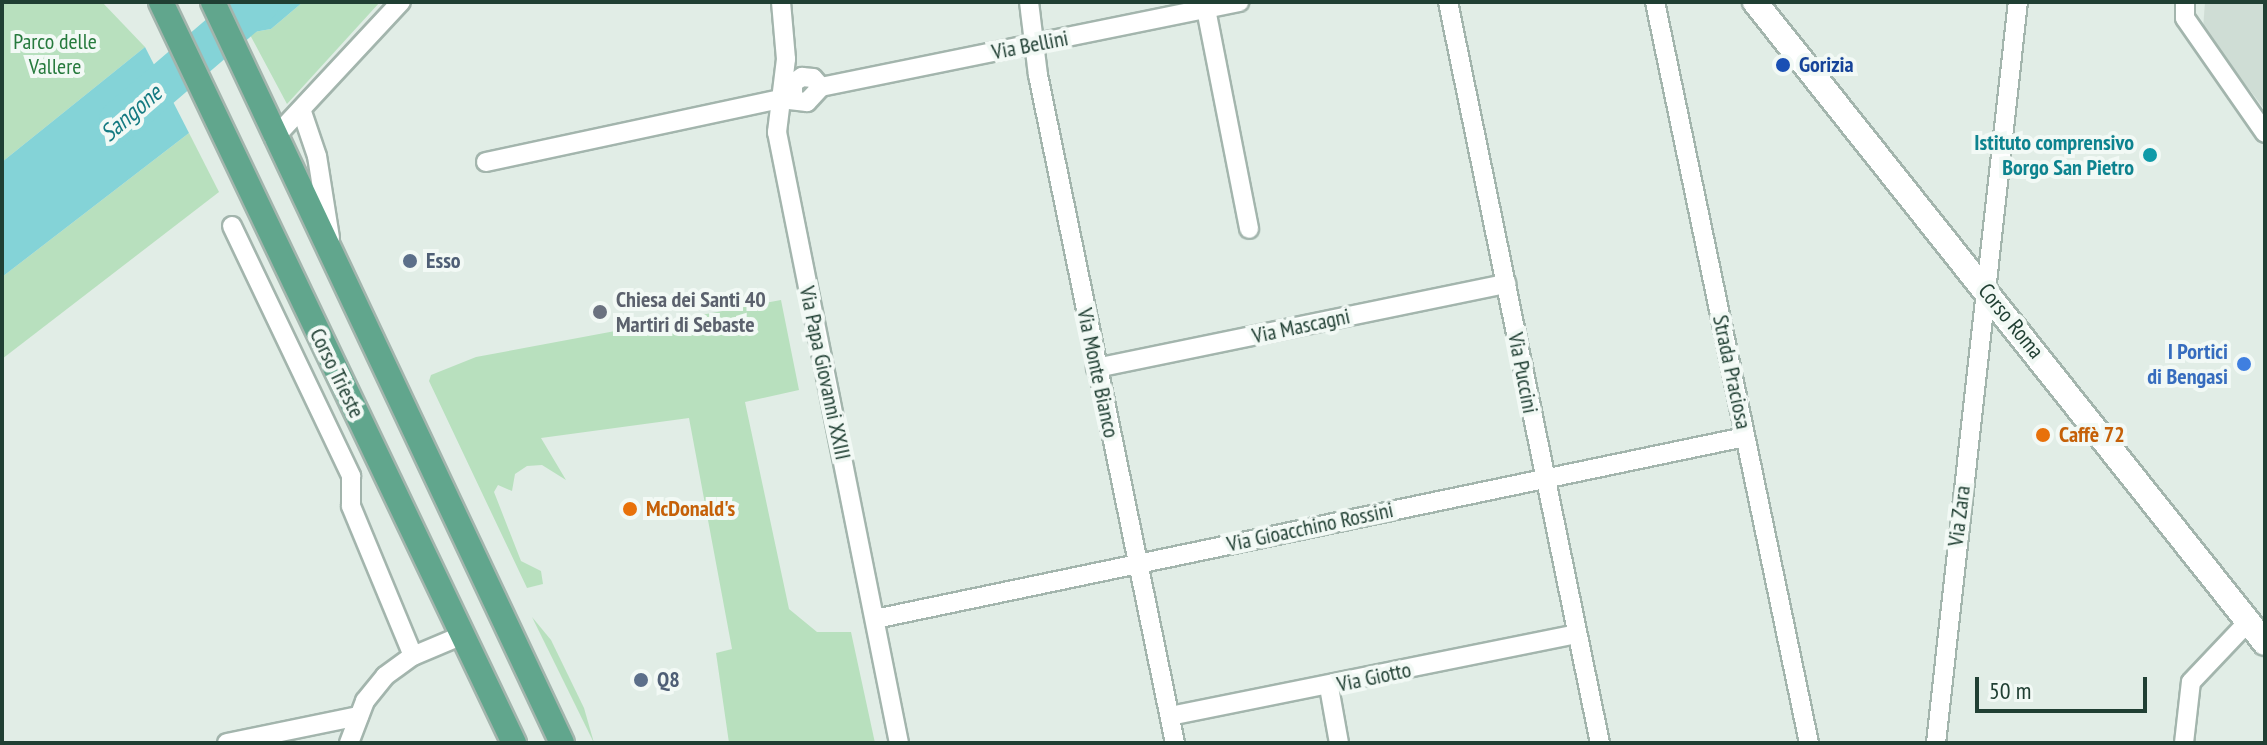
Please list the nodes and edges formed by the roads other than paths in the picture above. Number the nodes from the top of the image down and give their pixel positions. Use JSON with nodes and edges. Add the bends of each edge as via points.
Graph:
{"nodes":[{"id":1,"x":161,"y":2,"type":"edge"},
{"id":2,"x":213,"y":2,"type":"edge"},
{"id":3,"x":401,"y":2,"type":"edge"},
{"id":4,"x":781,"y":2,"type":"edge"},
{"id":5,"x":1029,"y":2,"type":"edge"},
{"id":6,"x":1239,"y":2,"type":"edge"},
{"id":7,"x":1448,"y":2,"type":"edge"},
{"id":8,"x":1655,"y":2,"type":"edge"},
{"id":9,"x":1755,"y":2,"type":"edge"},
{"id":10,"x":2018,"y":2,"type":"edge"},
{"id":11,"x":2185,"y":2,"type":"edge"},
{"id":12,"x":1206,"y":9,"type":"junction"},
{"id":13,"x":1033,"y":45,"type":"junction"},
{"id":14,"x":787,"y":98,"type":"junction"},
{"id":15,"x":302,"y":112,"type":"junction"},
{"id":16,"x":2265,"y":133,"type":"edge"},
{"id":17,"x":274,"y":138,"type":"junction"},
{"id":18,"x":486,"y":162,"type":"dead end"},
{"id":19,"x":232,"y":226,"type":"dead end"},
{"id":20,"x":1249,"y":229,"type":"dead end"},
{"id":21,"x":332,"y":260,"type":"junction"},
{"id":22,"x":1506,"y":284,"type":"junction"},
{"id":23,"x":1984,"y":289,"type":"junction"},
{"id":24,"x":1096,"y":368,"type":"junction"},
{"id":25,"x":1745,"y":437,"type":"junction"},
{"id":26,"x":1545,"y":479,"type":"junction"},
{"id":27,"x":1137,"y":563,"type":"junction"},
{"id":28,"x":875,"y":619,"type":"junction"},
{"id":29,"x":2248,"y":622,"type":"junction"},
{"id":30,"x":1577,"y":634,"type":"junction"},
{"id":31,"x":463,"y":635,"type":"junction"},
{"id":32,"x":2265,"y":643,"type":"edge"},
{"id":33,"x":413,"y":656,"type":"junction"},
{"id":34,"x":1329,"y":687,"type":"junction"},
{"id":35,"x":359,"y":716,"type":"junction"},
{"id":36,"x":1170,"y":716,"type":"junction"},
{"id":37,"x":227,"y":743,"type":"edge"},
{"id":38,"x":349,"y":743,"type":"edge"},
{"id":39,"x":514,"y":743,"type":"edge"},
{"id":40,"x":562,"y":743,"type":"edge"},
{"id":41,"x":899,"y":743,"type":"edge"},
{"id":42,"x":1175,"y":743,"type":"edge"},
{"id":43,"x":1339,"y":743,"type":"edge"},
{"id":44,"x":1600,"y":743,"type":"edge"},
{"id":45,"x":1809,"y":743,"type":"edge"},
{"id":46,"x":1936,"y":743,"type":"edge"},
{"id":47,"x":2184,"y":743,"type":"edge"}],
"edges":[{"from":1,"to":31,"type":"main road","name":"Corso Trieste"},
{"from":2,"to":17,"type":"main road","name":"Corso Trieste"},
{"from":3,"to":15,"type":"street"},
{"from":4,"to":14,"type":"street","name":"Via Papa Giovanni XXIII"},
{"from":5,"to":13,"type":"street","name":"Via Monte Bianco"},
{"from":6,"to":12,"type":"street","name":"Via Bellini"},
{"from":7,"to":22,"type":"street","name":"Via Puccini"},
{"from":8,"to":25,"type":"street","name":"Strada Praciosa"},
{"from":9,"to":23,"type":"street","name":"Corso Roma"},
{"from":10,"to":23,"type":"street","name":"Via Zara"},
{"from":11,"to":16,"type":"street","via":[[2185,18]]},
{"from":12,"to":13,"type":"street","name":"Via Bellini"},
{"from":12,"to":20,"type":"street"},
{"from":13,"to":14,"type":"street","name":"Via Bellini","via":[[821,87],[813,78],[802,77]]},
{"from":13,"to":24,"type":"street","name":"Via Monte Bianco"},
{"from":14,"to":18,"type":"street","name":"Via Bellini"},
{"from":14,"to":28,"type":"street","name":"Via Papa Giovanni XXIII","via":[[777,132]]},
{"from":15,"to":17,"type":"street"},
{"from":15,"to":21,"type":"street","via":[[317,156]]},
{"from":17,"to":21,"type":"main road","name":"Corso Trieste"},
{"from":19,"to":33,"type":"street","via":[[351,476],[351,506]]},
{"from":21,"to":40,"type":"main road","name":"Corso Trieste"},
{"from":22,"to":24,"type":"street","name":"Via Mascagni"},
{"from":22,"to":26,"type":"street","name":"Via Puccini"},
{"from":23,"to":29,"type":"street","name":"Corso Roma"},
{"from":23,"to":46,"type":"street","name":"Via Zara"},
{"from":24,"to":27,"type":"street","name":"Via Monte Bianco"},
{"from":25,"to":26,"type":"street","name":"Via Gioacchino Rossini"},
{"from":25,"to":45,"type":"street","name":"Strada Praciosa"},
{"from":26,"to":27,"type":"street","name":"Via Gioacchino Rossini"},
{"from":26,"to":30,"type":"street","name":"Via Puccini"},
{"from":27,"to":28,"type":"street","name":"Via Gioacchino Rossini"},
{"from":27,"to":36,"type":"street","name":"Via Monte Bianco"},
{"from":28,"to":41,"type":"street","name":"Via Papa Giovanni XXIII"},
{"from":29,"to":32,"type":"street","name":"Corso Roma"},
{"from":29,"to":47,"type":"street","via":[[2191,682]]},
{"from":30,"to":34,"type":"street","name":"Via Giotto"},
{"from":30,"to":44,"type":"street","name":"Via Puccini"},
{"from":31,"to":33,"type":"street"},
{"from":31,"to":39,"type":"main road","name":"Corso Trieste"},
{"from":33,"to":35,"type":"street","via":[[385,676]]},
{"from":34,"to":36,"type":"street","name":"Via Giotto"},
{"from":34,"to":43,"type":"street"},
{"from":35,"to":37,"type":"street"},
{"from":35,"to":38,"type":"street"},
{"from":36,"to":42,"type":"street","name":"Via Monte Bianco"}]}
